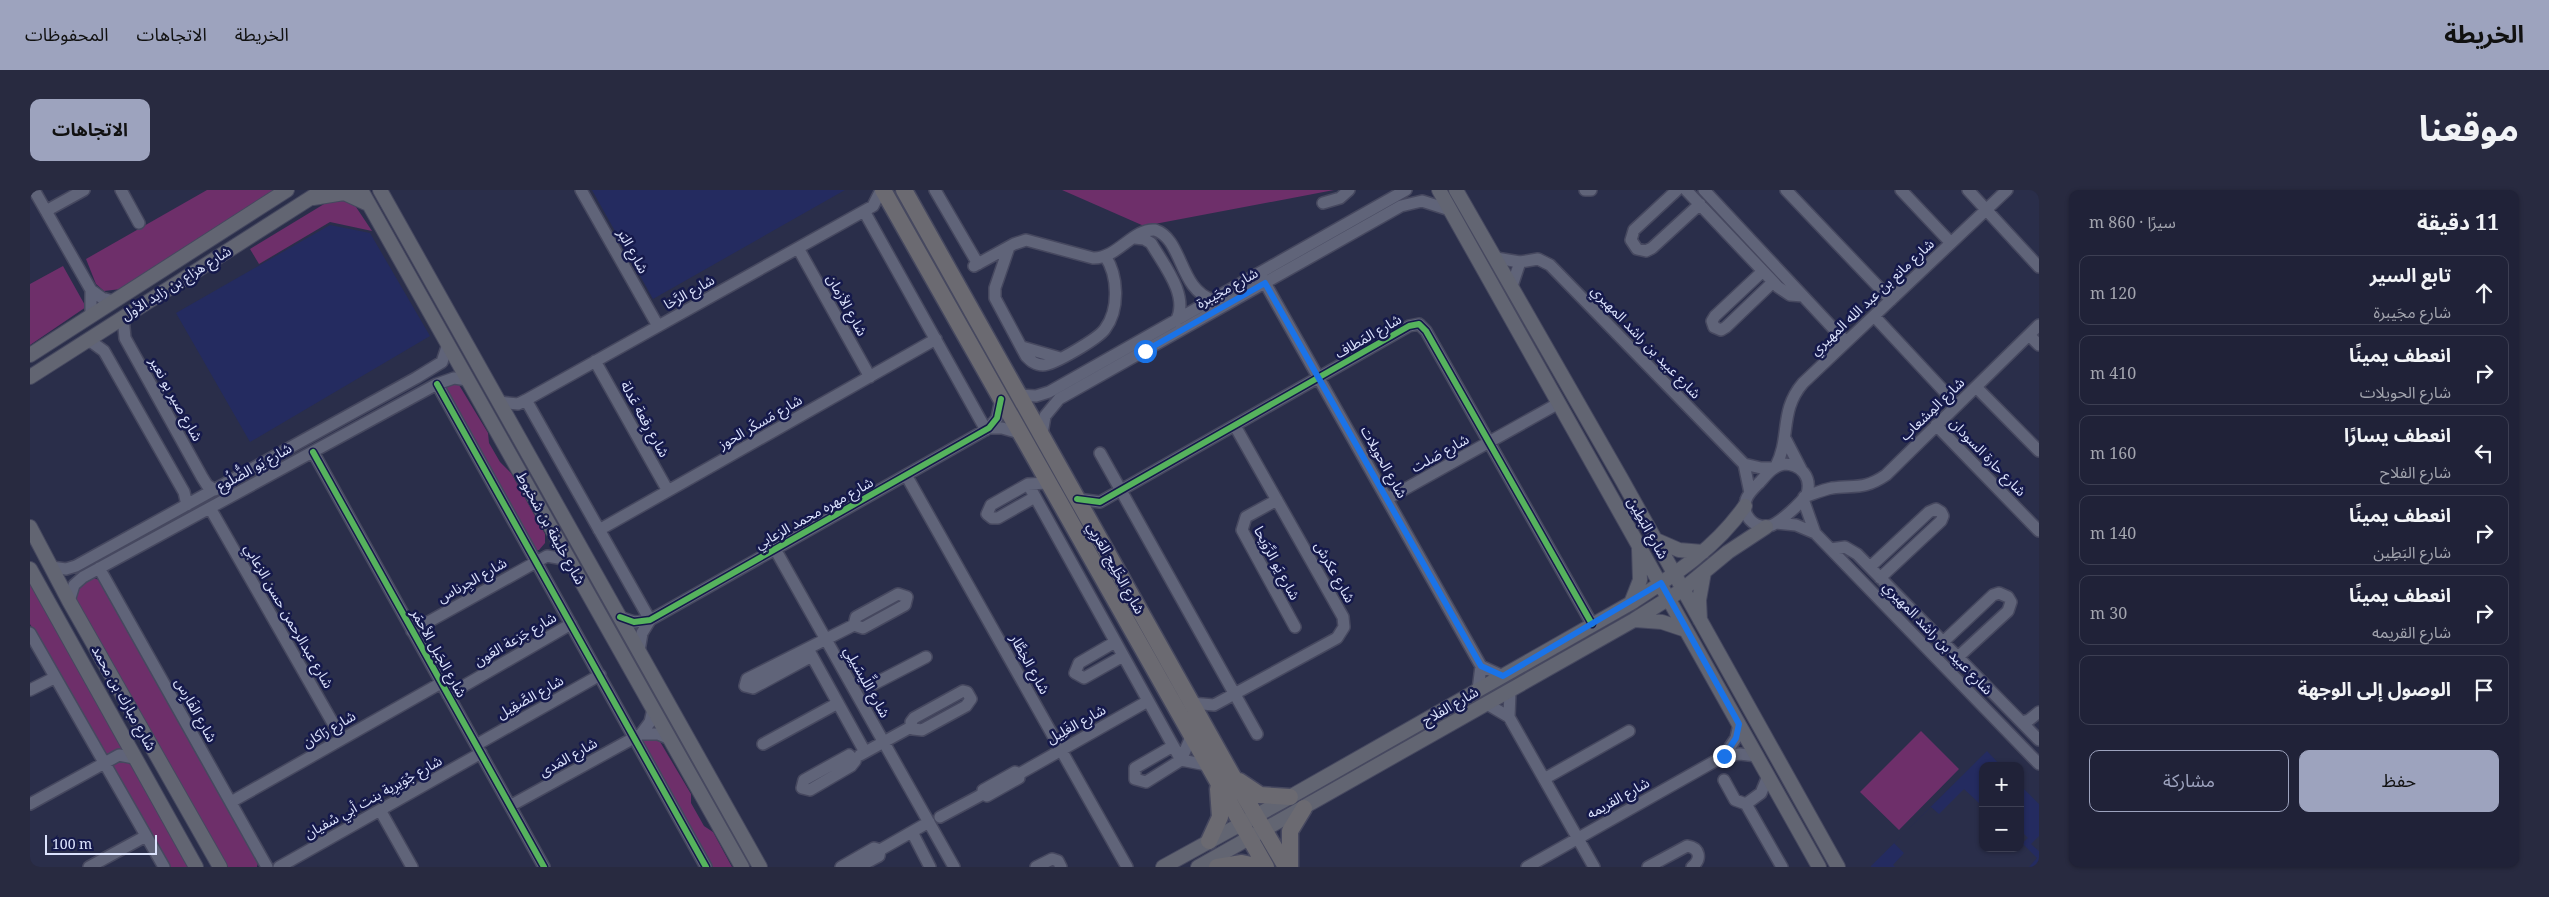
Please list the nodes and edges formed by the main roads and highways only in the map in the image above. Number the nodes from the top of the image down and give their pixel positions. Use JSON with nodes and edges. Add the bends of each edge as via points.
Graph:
{"nodes":[{"id":1,"x":287,"y":190,"type":"edge"},
{"id":2,"x":323,"y":190,"type":"edge"},
{"id":3,"x":361,"y":190,"type":"edge"},
{"id":4,"x":882,"y":190,"type":"edge"},
{"id":5,"x":904,"y":190,"type":"edge"},
{"id":6,"x":1439,"y":190,"type":"edge"},
{"id":7,"x":381,"y":191,"type":"edge"},
{"id":8,"x":1458,"y":193,"type":"edge"},
{"id":9,"x":310,"y":199,"type":"junction"},
{"id":10,"x":370,"y":205,"type":"junction"},
{"id":11,"x":30,"y":355,"type":"edge"},
{"id":12,"x":30,"y":377,"type":"edge"},
{"id":13,"x":1747,"y":500,"type":"road end"},
{"id":14,"x":1771,"y":525,"type":"road end"},
{"id":15,"x":30,"y":527,"type":"edge"},
{"id":16,"x":1656,"y":540,"type":"junction"},
{"id":17,"x":1638,"y":541,"type":"junction"},
{"id":18,"x":1703,"y":552,"type":"junction"},
{"id":19,"x":30,"y":569,"type":"edge"},
{"id":20,"x":1704,"y":572,"type":"junction"},
{"id":21,"x":1674,"y":575,"type":"junction"},
{"id":22,"x":1661,"y":583,"type":"junction"},
{"id":23,"x":1682,"y":590,"type":"junction"},
{"id":24,"x":1669,"y":599,"type":"junction"},
{"id":25,"x":1630,"y":602,"type":"junction"},
{"id":26,"x":1634,"y":620,"type":"junction"},
{"id":27,"x":1700,"y":624,"type":"junction"},
{"id":28,"x":1686,"y":630,"type":"junction"},
{"id":29,"x":1224,"y":778,"type":"junction"},
{"id":30,"x":1290,"y":798,"type":"junction"},
{"id":31,"x":1304,"y":808,"type":"junction"},
{"id":32,"x":1248,"y":819,"type":"junction"},
{"id":33,"x":1264,"y":830,"type":"junction"},
{"id":34,"x":1250,"y":838,"type":"junction"},
{"id":35,"x":1209,"y":841,"type":"junction"},
{"id":36,"x":196,"y":867,"type":"edge"},
{"id":37,"x":220,"y":867,"type":"edge"},
{"id":38,"x":742,"y":867,"type":"edge"},
{"id":39,"x":760,"y":867,"type":"edge"},
{"id":40,"x":1164,"y":867,"type":"edge"},
{"id":41,"x":1198,"y":867,"type":"edge"},
{"id":42,"x":1217,"y":867,"type":"edge"},
{"id":43,"x":1260,"y":867,"type":"edge"},
{"id":44,"x":1266,"y":867,"type":"edge"},
{"id":45,"x":1286,"y":867,"type":"edge"},
{"id":46,"x":1290,"y":867,"type":"edge"},
{"id":47,"x":1819,"y":867,"type":"edge"},
{"id":48,"x":1838,"y":867,"type":"edge"}],
"edges":[{"from":1,"to":11,"type":"main road","name":"شارع هزاع بن زايد الأول"},
{"from":2,"to":9,"type":"main road","name":"شارع هزاع بن زايد الأول"},
{"from":3,"to":10,"type":"main road","name":"شارع خليفة بن شخبوط"},
{"from":4,"to":29,"type":"highway","name":"شارع الخَلِيج العَربِي","via":[[1207,765]]},
{"from":5,"to":29,"type":"highway","name":"شارع الخَلِيج العَربِي","via":[[1206,729]]},
{"from":6,"to":17,"type":"main road","name":"شارع البَطِين"},
{"from":7,"to":39,"type":"main road","name":"شارع خليفة بن شخبوط"},
{"from":8,"to":16,"type":"main road","name":"شارع البَطِين"},
{"from":9,"to":10,"type":"main road","via":[[344,193]]},
{"from":9,"to":12,"type":"main road","name":"شارع هزاع بن زايد الأول"},
{"from":10,"to":38,"type":"main road","name":"شارع خليفة بن شخبوط"},
{"from":13,"to":18,"type":"main road","name":"شارع الفلاح","via":[[1722,535]]},
{"from":14,"to":20,"type":"main road","name":"شارع الفلاح"},
{"from":15,"to":37,"type":"main road","name":"شارع مبارك بن محمد"},
{"from":16,"to":18,"type":"main road","via":[[1679,550]]},
{"from":16,"to":21,"type":"main road","name":"شارع البَطِين"},
{"from":17,"to":22,"type":"main road","name":"شارع البَطِين"},
{"from":17,"to":25,"type":"main road","via":[[1640,580]]},
{"from":18,"to":21,"type":"main road","name":"شارع الفلاح"},
{"from":19,"to":36,"type":"main road","name":"شارع مبارك بن محمد"},
{"from":20,"to":23,"type":"main road","name":"شارع الفلاح"},
{"from":20,"to":27,"type":"main road","via":[[1699,600]]},
{"from":21,"to":22,"type":"main road","name":"شارع الفلاح"},
{"from":21,"to":23,"type":"main road","name":"شارع البَطِين"},
{"from":22,"to":24,"type":"main road","name":"شارع البَطِين"},
{"from":22,"to":25,"type":"main road","name":"شارع الفلاح"},
{"from":23,"to":24,"type":"main road","name":"شارع الفلاح"},
{"from":23,"to":27,"type":"main road","name":"شارع البَطِين"},
{"from":24,"to":26,"type":"main road","name":"شارع الفلاح"},
{"from":24,"to":28,"type":"main road","name":"شارع البَطِين"},
{"from":25,"to":30,"type":"main road","name":"شارع الفلاح"},
{"from":26,"to":28,"type":"main road","via":[[1662,622]]},
{"from":26,"to":31,"type":"main road","name":"شارع الفلاح"},
{"from":27,"to":48,"type":"main road","name":"شارع البَطِين"},
{"from":28,"to":47,"type":"main road","name":"شارع البَطِين"},
{"from":29,"to":30,"type":"highway","via":[[1257,794]]},
{"from":29,"to":32,"type":"highway","name":"شارع الخَلِيج العَربِي"},
{"from":29,"to":35,"type":"highway","via":[[1220,813]]},
{"from":30,"to":32,"type":"main road","name":"شارع الفلاح"},
{"from":31,"to":33,"type":"main road","name":"شارع الفلاح"},
{"from":31,"to":46,"type":"highway","via":[[1290,831]]},
{"from":32,"to":33,"type":"highway","name":"شارع الخَلِيج العَربِي"},
{"from":32,"to":34,"type":"highway","name":"شارع الخَلِيج العَربِي"},
{"from":32,"to":35,"type":"main road","name":"شارع الفلاح"},
{"from":33,"to":34,"type":"main road","name":"شارع الفلاح"},
{"from":33,"to":45,"type":"highway","name":"شارع الخَلِيج العَربِي"},
{"from":34,"to":41,"type":"main road","name":"شارع الفلاح"},
{"from":34,"to":44,"type":"highway","name":"شارع الخَلِيج العَربِي"},
{"from":35,"to":40,"type":"main road","name":"شارع الفلاح"},
{"from":42,"to":43,"type":"highway","via":[[1242,863]]}]}
